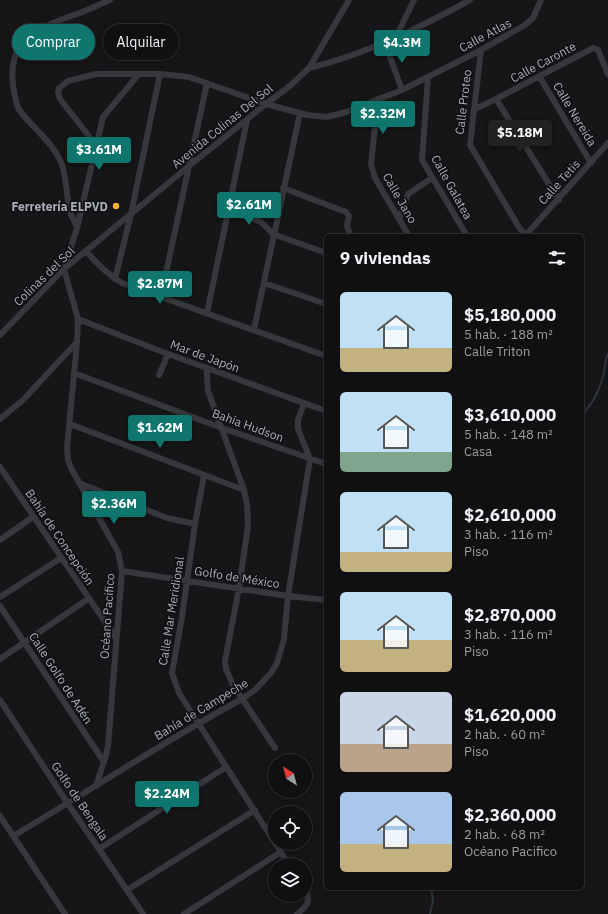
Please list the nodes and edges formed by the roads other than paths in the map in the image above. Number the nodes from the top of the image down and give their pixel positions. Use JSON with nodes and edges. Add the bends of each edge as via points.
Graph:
{"nodes":[{"id":1,"x":110,"y":0,"type":"edge"},
{"id":2,"x":349,"y":0,"type":"edge"},
{"id":3,"x":414,"y":0,"type":"edge"},
{"id":4,"x":470,"y":0,"type":"edge"},
{"id":5,"x":540,"y":0,"type":"edge"},
{"id":6,"x":48,"y":24,"type":"edge"},
{"id":7,"x":395,"y":38,"type":"junction"},
{"id":8,"x":385,"y":43,"type":"junction"},
{"id":9,"x":480,"y":50,"type":"junction"},
{"id":10,"x":309,"y":68,"type":"junction"},
{"id":11,"x":139,"y":74,"type":"junction"},
{"id":12,"x":160,"y":74,"type":"junction"},
{"id":13,"x":608,"y":74,"type":"edge"},
{"id":14,"x":539,"y":76,"type":"junction"},
{"id":15,"x":428,"y":77,"type":"junction"},
{"id":16,"x":207,"y":83,"type":"junction"},
{"id":17,"x":402,"y":90,"type":"junction"},
{"id":18,"x":7,"y":91,"type":"dead end"},
{"id":19,"x":496,"y":99,"type":"junction"},
{"id":20,"x":378,"y":100,"type":"junction"},
{"id":21,"x":266,"y":104,"type":"junction"},
{"id":22,"x":475,"y":109,"type":"junction"},
{"id":23,"x":300,"y":113,"type":"junction"},
{"id":24,"x":247,"y":120,"type":"junction"},
{"id":25,"x":608,"y":143,"type":"edge"},
{"id":26,"x":96,"y":144,"type":"junction"},
{"id":27,"x":591,"y":163,"type":"junction"},
{"id":28,"x":189,"y":166,"type":"junction"},
{"id":29,"x":432,"y":178,"type":"junction"},
{"id":30,"x":283,"y":188,"type":"junction"},
{"id":31,"x":559,"y":200,"type":"junction"},
{"id":32,"x":229,"y":212,"type":"junction"},
{"id":33,"x":131,"y":214,"type":"junction"},
{"id":34,"x":399,"y":219,"type":"junction"},
{"id":35,"x":77,"y":228,"type":"junction"},
{"id":36,"x":273,"y":234,"type":"junction"},
{"id":37,"x":350,"y":234,"type":"edge"},
{"id":38,"x":408,"y":234,"type":"edge"},
{"id":39,"x":466,"y":234,"type":"edge"},
{"id":40,"x":524,"y":234,"type":"edge"},
{"id":41,"x":528,"y":234,"type":"edge"},
{"id":42,"x":86,"y":251,"type":"junction"},
{"id":43,"x":324,"y":252,"type":"edge"},
{"id":44,"x":64,"y":269,"type":"junction"},
{"id":45,"x":115,"y":279,"type":"junction"},
{"id":46,"x":264,"y":283,"type":"junction"},
{"id":47,"x":161,"y":296,"type":"junction"},
{"id":48,"x":324,"y":303,"type":"edge"},
{"id":49,"x":207,"y":313,"type":"junction"},
{"id":50,"x":78,"y":318,"type":"junction"},
{"id":51,"x":254,"y":329,"type":"junction"},
{"id":52,"x":0,"y":335,"type":"edge"},
{"id":53,"x":77,"y":342,"type":"junction"},
{"id":54,"x":324,"y":353,"type":"edge"},
{"id":55,"x":168,"y":354,"type":"junction"},
{"id":56,"x":207,"y":368,"type":"junction"},
{"id":57,"x":74,"y":373,"type":"junction"},
{"id":58,"x":159,"y":375,"type":"dead end"},
{"id":59,"x":304,"y":403,"type":"junction"},
{"id":60,"x":324,"y":410,"type":"edge"},
{"id":61,"x":0,"y":419,"type":"edge"},
{"id":62,"x":70,"y":424,"type":"junction"},
{"id":63,"x":222,"y":428,"type":"junction"},
{"id":64,"x":310,"y":459,"type":"junction"},
{"id":65,"x":324,"y":463,"type":"edge"},
{"id":66,"x":0,"y":467,"type":"edge"},
{"id":67,"x":204,"y":475,"type":"junction"},
{"id":68,"x":3,"y":476,"type":"edge"},
{"id":69,"x":79,"y":483,"type":"junction"},
{"id":70,"x":244,"y":490,"type":"junction"},
{"id":71,"x":33,"y":517,"type":"junction"},
{"id":72,"x":194,"y":524,"type":"junction"},
{"id":73,"x":0,"y":540,"type":"edge"},
{"id":74,"x":60,"y":558,"type":"junction"},
{"id":75,"x":122,"y":571,"type":"junction"},
{"id":76,"x":188,"y":580,"type":"junction"},
{"id":77,"x":239,"y":588,"type":"junction"},
{"id":78,"x":288,"y":596,"type":"junction"},
{"id":79,"x":0,"y":597,"type":"edge"},
{"id":80,"x":88,"y":598,"type":"junction"},
{"id":81,"x":324,"y":600,"type":"edge"},
{"id":82,"x":0,"y":606,"type":"edge"},
{"id":83,"x":116,"y":638,"type":"junction"},
{"id":84,"x":25,"y":642,"type":"junction"},
{"id":85,"x":0,"y":659,"type":"edge"},
{"id":86,"x":242,"y":699,"type":"junction"},
{"id":87,"x":0,"y":700,"type":"edge"},
{"id":88,"x":199,"y":724,"type":"junction"},
{"id":89,"x":275,"y":748,"type":"dead end"},
{"id":90,"x":104,"y":762,"type":"junction"},
{"id":91,"x":226,"y":767,"type":"junction"},
{"id":92,"x":96,"y":786,"type":"junction"},
{"id":93,"x":68,"y":804,"type":"junction"},
{"id":94,"x":255,"y":810,"type":"junction"},
{"id":95,"x":0,"y":816,"type":"edge"},
{"id":96,"x":13,"y":836,"type":"junction"},
{"id":97,"x":99,"y":848,"type":"junction"},
{"id":98,"x":281,"y":852,"type":"junction"},
{"id":99,"x":285,"y":858,"type":"edge"},
{"id":100,"x":127,"y":890,"type":"junction"},
{"id":101,"x":308,"y":902,"type":"edge"},
{"id":102,"x":64,"y":914,"type":"edge"},
{"id":103,"x":143,"y":914,"type":"edge"},
{"id":104,"x":184,"y":914,"type":"edge"},
{"id":105,"x":297,"y":914,"type":"edge"}],
"edges":[{"from":1,"to":6,"type":"street"},
{"from":2,"to":10,"type":"street","name":"Avenida Colinas Del Sol"},
{"from":3,"to":7,"type":"street"},
{"from":4,"to":7,"type":"street"},
{"from":5,"to":9,"type":"street","name":"Calle Atlas","via":[[533,18],[525,25]]},
{"from":7,"to":8,"type":"street"},
{"from":8,"to":10,"type":"street","via":[[344,59]]},
{"from":8,"to":17,"type":"street"},
{"from":9,"to":15,"type":"street","name":"Calle Atlas"},
{"from":9,"to":22,"type":"street","name":"Calle Proteo"},
{"from":10,"to":21,"type":"street","name":"Avenida Colinas Del Sol"},
{"from":11,"to":12,"type":"street","name":"Calle Atlas"},
{"from":11,"to":26,"type":"street","via":[[103,117]]},
{"from":11,"to":26,"type":"street","name":"Calle Atlas","via":[[96,74],[68,81],[59,88],[60,99]]},
{"from":12,"to":16,"type":"street","name":"Calle Atlas"},
{"from":12,"to":33,"type":"street"},
{"from":13,"to":14,"type":"street","name":"Calle Caronte","via":[[598,50],[593,48]]},
{"from":14,"to":19,"type":"street","name":"Calle Caronte"},
{"from":14,"to":27,"type":"street","name":"Calle Nereida"},
{"from":15,"to":17,"type":"street","name":"Calle Atlas"},
{"from":15,"to":29,"type":"street","name":"Calle Galatea","via":[[422,154],[424,165]]},
{"from":16,"to":21,"type":"street","name":"Calle Atlas"},
{"from":16,"to":28,"type":"street"},
{"from":17,"to":20,"type":"street","name":"Calle Atlas"},
{"from":18,"to":35,"type":"street","via":[[60,160],[69,208]]},
{"from":19,"to":22,"type":"street","name":"Calle Caronte"},
{"from":19,"to":31,"type":"street"},
{"from":20,"to":23,"type":"street","name":"Calle Atlas","via":[[327,117]]},
{"from":20,"to":34,"type":"street","name":"Calle Jano","via":[[372,172]]},
{"from":21,"to":23,"type":"street","name":"Calle Atlas"},
{"from":21,"to":24,"type":"street","name":"Avenida Colinas Del Sol"},
{"from":22,"to":40,"type":"street","name":"Calle Proteo","via":[[470,145]]},
{"from":23,"to":30,"type":"street"},
{"from":24,"to":28,"type":"street","name":"Avenida Colinas Del Sol"},
{"from":24,"to":32,"type":"street"},
{"from":25,"to":27,"type":"street","name":"Calle Tetis"},
{"from":26,"to":35,"type":"street"},
{"from":27,"to":31,"type":"street","name":"Calle Tetis"},
{"from":28,"to":33,"type":"street","name":"Avenida Colinas Del Sol"},
{"from":28,"to":47,"type":"street"},
{"from":29,"to":34,"type":"street","via":[[408,194]]},
{"from":29,"to":39,"type":"street","name":"Calle Galatea"},
{"from":30,"to":36,"type":"street"},
{"from":30,"to":37,"type":"street","via":[[348,214],[347,226]]},
{"from":31,"to":41,"type":"street","name":"Calle Tetis"},
{"from":32,"to":36,"type":"street","via":[[261,222]]},
{"from":32,"to":49,"type":"street"},
{"from":33,"to":42,"type":"street","name":"Avenida Colinas Del Sol"},
{"from":33,"to":45,"type":"street"},
{"from":34,"to":38,"type":"street","name":"Calle Jano"},
{"from":35,"to":44,"type":"street"},
{"from":36,"to":43,"type":"street"},
{"from":36,"to":46,"type":"street"},
{"from":42,"to":44,"type":"street","name":"Colinas del Sol"},
{"from":42,"to":45,"type":"street","via":[[97,265]]},
{"from":44,"to":50,"type":"street","name":"Océano Pacifico"},
{"from":44,"to":52,"type":"street","name":"Colinas del Sol"},
{"from":45,"to":47,"type":"street"},
{"from":46,"to":48,"type":"street"},
{"from":46,"to":51,"type":"street"},
{"from":47,"to":49,"type":"street"},
{"from":49,"to":51,"type":"street"},
{"from":50,"to":53,"type":"street","name":"Océano Pacifico"},
{"from":50,"to":55,"type":"street","name":"Mar de Japón"},
{"from":51,"to":54,"type":"street"},
{"from":53,"to":57,"type":"street","name":"Océano Pacifico"},
{"from":53,"to":61,"type":"street","via":[[22,400]]},
{"from":55,"to":56,"type":"street","name":"Mar de Japón"},
{"from":55,"to":58,"type":"street"},
{"from":56,"to":59,"type":"street","name":"Mar de Japón"},
{"from":56,"to":63,"type":"street","via":[[208,391]]},
{"from":57,"to":62,"type":"street","name":"Océano Pacifico"},
{"from":57,"to":63,"type":"street","name":"Bahía Hudson"},
{"from":59,"to":60,"type":"street","name":"Mar de Japón"},
{"from":59,"to":64,"type":"street","via":[[298,420],[298,429]]},
{"from":62,"to":67,"type":"street"},
{"from":62,"to":69,"type":"street","name":"Océano Pacifico","via":[[68,460]]},
{"from":63,"to":64,"type":"street","name":"Bahía Hudson"},
{"from":63,"to":70,"type":"street"},
{"from":64,"to":65,"type":"street","name":"Bahía Hudson"},
{"from":64,"to":78,"type":"street","name":"Bahía de Campeche"},
{"from":66,"to":68,"type":"street","name":"Bahía de Concepción"},
{"from":67,"to":70,"type":"street"},
{"from":67,"to":72,"type":"street","name":"Calle Mar Meridional"},
{"from":68,"to":71,"type":"street","name":"Bahía de Concepción"},
{"from":69,"to":72,"type":"street","via":[[167,518]]},
{"from":69,"to":75,"type":"street","name":"Océano Pacifico","via":[[118,552]]},
{"from":70,"to":77,"type":"street","via":[[248,526]]},
{"from":71,"to":73,"type":"street"},
{"from":71,"to":74,"type":"street","name":"Bahía de Concepción"},
{"from":72,"to":76,"type":"street","name":"Calle Mar Meridional"},
{"from":74,"to":79,"type":"street"},
{"from":74,"to":80,"type":"street","name":"Bahía de Concepción"},
{"from":75,"to":76,"type":"street","name":"Golfo de México"},
{"from":75,"to":83,"type":"street","name":"Océano Pacifico"},
{"from":76,"to":77,"type":"street","name":"Golfo de México"},
{"from":76,"to":88,"type":"street","name":"Calle Mar Meridional","via":[[172,673],[179,693]]},
{"from":77,"to":78,"type":"street","name":"Golfo de México"},
{"from":77,"to":86,"type":"street","via":[[225,661],[233,685]]},
{"from":78,"to":81,"type":"street","name":"Golfo de México"},
{"from":78,"to":86,"type":"street","name":"Bahía de Campeche","via":[[284,639],[277,663],[264,681]]},
{"from":80,"to":83,"type":"street","name":"Bahía de Concepción"},
{"from":80,"to":84,"type":"street"},
{"from":82,"to":84,"type":"street","name":"Calle Golfo de Adén"},
{"from":83,"to":90,"type":"street","name":"Océano Pacifico","via":[[108,746]]},
{"from":84,"to":85,"type":"street"},
{"from":84,"to":90,"type":"street","name":"Calle Golfo de Adén"},
{"from":86,"to":88,"type":"street","name":"Bahía de Campeche"},
{"from":86,"to":89,"type":"street"},
{"from":87,"to":93,"type":"street","name":"Golfo de Bengala"},
{"from":88,"to":91,"type":"street","name":"Calle Mar Meridional"},
{"from":88,"to":92,"type":"street","name":"Bahía de Campeche"},
{"from":90,"to":92,"type":"street","name":"Océano Pacifico"},
{"from":91,"to":94,"type":"street","name":"Calle Mar Meridional"},
{"from":91,"to":97,"type":"street"},
{"from":92,"to":93,"type":"street","name":"Bahía de Campeche"},
{"from":93,"to":96,"type":"street","name":"Bahía de Campeche"},
{"from":93,"to":97,"type":"street","name":"Golfo de Bengala"},
{"from":94,"to":98,"type":"street","name":"Calle Mar Meridional"},
{"from":94,"to":100,"type":"street"},
{"from":95,"to":96,"type":"street"},
{"from":96,"to":102,"type":"street"},
{"from":97,"to":100,"type":"street","name":"Golfo de Bengala"},
{"from":98,"to":99,"type":"street","name":"Calle Mar Meridional"},
{"from":98,"to":104,"type":"street"},
{"from":100,"to":103,"type":"street","name":"Golfo de Bengala"},
{"from":101,"to":105,"type":"street"}]}
